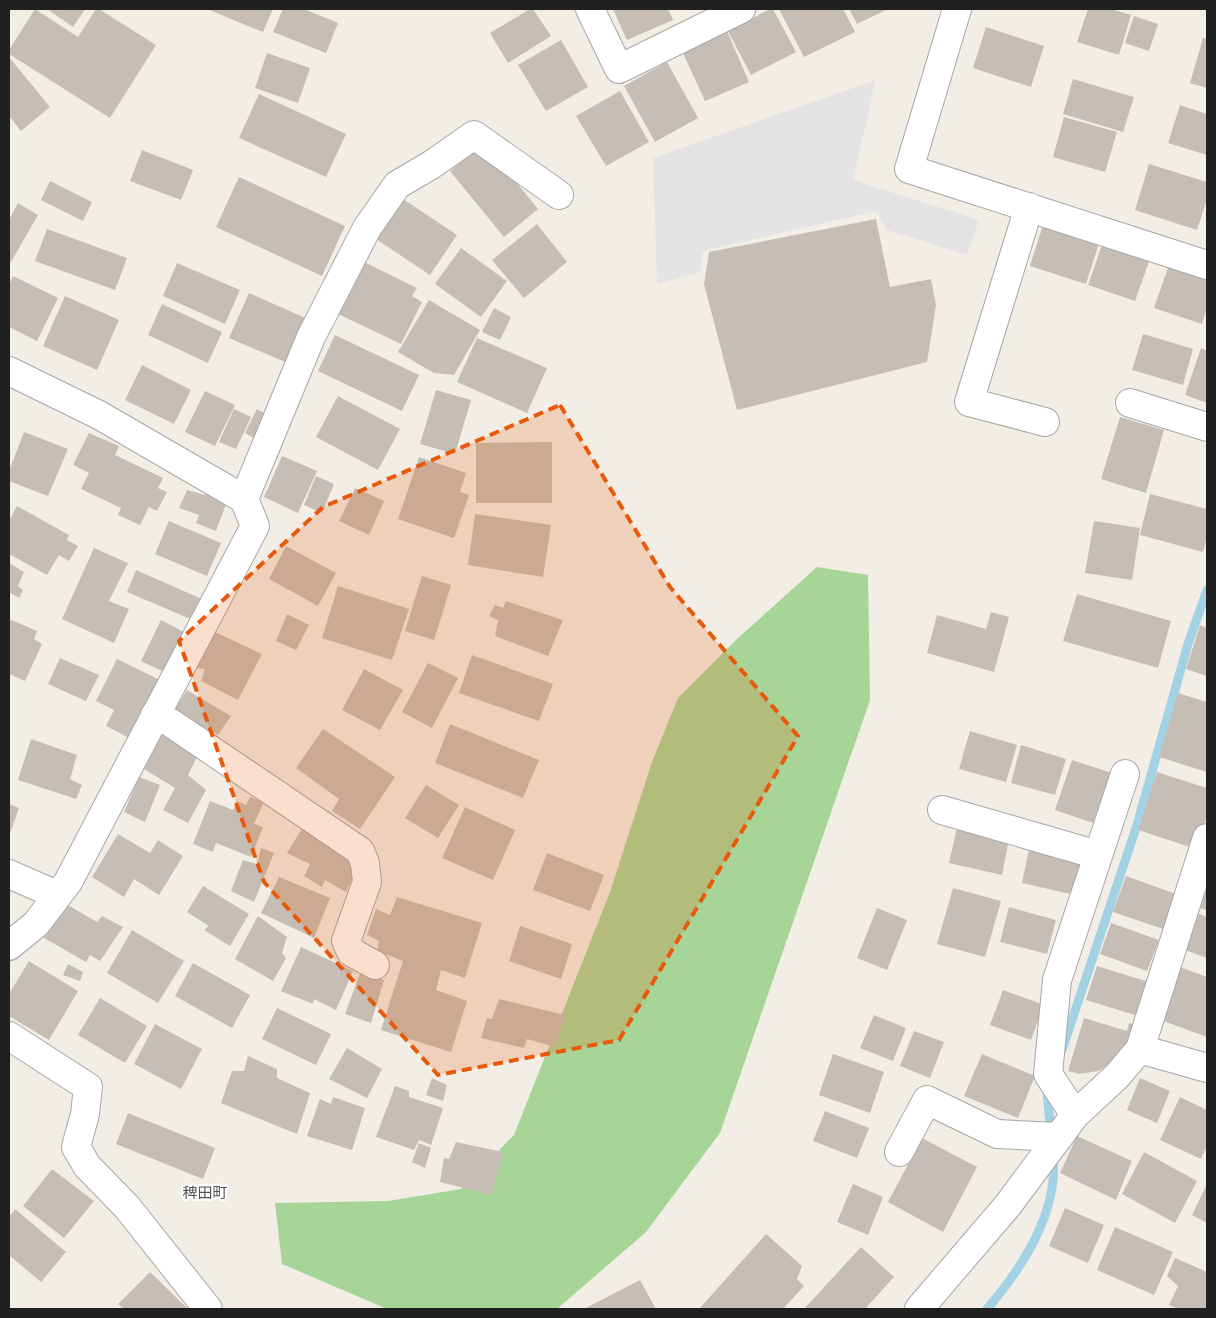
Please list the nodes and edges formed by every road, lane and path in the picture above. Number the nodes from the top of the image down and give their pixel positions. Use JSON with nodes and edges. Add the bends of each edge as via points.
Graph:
{"nodes":[{"id":1,"x":590,"y":9,"type":"edge"},
{"id":2,"x":741,"y":9,"type":"edge"},
{"id":3,"x":957,"y":9,"type":"edge"},
{"id":4,"x":559,"y":195,"type":"dead end"},
{"id":5,"x":1029,"y":208,"type":"junction"},
{"id":6,"x":1207,"y":265,"type":"edge"},
{"id":7,"x":9,"y":371,"type":"edge"},
{"id":8,"x":1130,"y":403,"type":"dead end"},
{"id":9,"x":1044,"y":422,"type":"dead end"},
{"id":10,"x":1207,"y":427,"type":"edge"},
{"id":11,"x":244,"y":499,"type":"junction"},
{"id":12,"x":155,"y":715,"type":"junction"},
{"id":13,"x":1125,"y":774,"type":"dead end"},
{"id":14,"x":942,"y":810,"type":"dead end"},
{"id":15,"x":1207,"y":838,"type":"edge"},
{"id":16,"x":1098,"y":855,"type":"junction"},
{"id":17,"x":9,"y":874,"type":"edge"},
{"id":18,"x":57,"y":895,"type":"junction"},
{"id":19,"x":9,"y":946,"type":"edge"},
{"id":20,"x":375,"y":965,"type":"dead end"},
{"id":21,"x":9,"y":1036,"type":"edge"},
{"id":22,"x":1140,"y":1049,"type":"junction"},
{"id":23,"x":1207,"y":1068,"type":"edge"},
{"id":24,"x":1075,"y":1115,"type":"junction"},
{"id":25,"x":1059,"y":1137,"type":"junction"},
{"id":26,"x":899,"y":1152,"type":"dead end"},
{"id":27,"x":208,"y":1309,"type":"edge"},
{"id":28,"x":919,"y":1309,"type":"edge"}],
"edges":[{"from":1,"to":2,"type":"street","via":[[619,69]]},
{"from":3,"to":5,"type":"street","via":[[909,169]]},
{"from":4,"to":11,"type":"street","via":[[474,135],[397,185],[367,228],[311,337]]},
{"from":5,"to":6,"type":"street"},
{"from":5,"to":9,"type":"street","via":[[969,402]]},
{"from":7,"to":11,"type":"street","via":[[99,415]]},
{"from":8,"to":10,"type":"street"},
{"from":11,"to":12,"type":"street","via":[[255,526]]},
{"from":12,"to":18,"type":"street","via":[[96,831],[68,882]]},
{"from":12,"to":20,"type":"street","via":[[360,850],[367,882],[346,941],[351,952]]},
{"from":13,"to":16,"type":"street"},
{"from":14,"to":16,"type":"street"},
{"from":15,"to":22,"type":"street"},
{"from":16,"to":24,"type":"street","via":[[1057,980],[1048,1074]]},
{"from":17,"to":18,"type":"street"},
{"from":18,"to":19,"type":"street","via":[[36,924]]},
{"from":21,"to":27,"type":"street","via":[[88,1087],[76,1147],[87,1166],[127,1207]]},
{"from":22,"to":23,"type":"street"},
{"from":22,"to":24,"type":"street","via":[[1117,1076]]},
{"from":24,"to":25,"type":"street"},
{"from":25,"to":26,"type":"street","via":[[997,1134],[927,1100]]},
{"from":25,"to":28,"type":"street","via":[[1008,1204]]}]}
